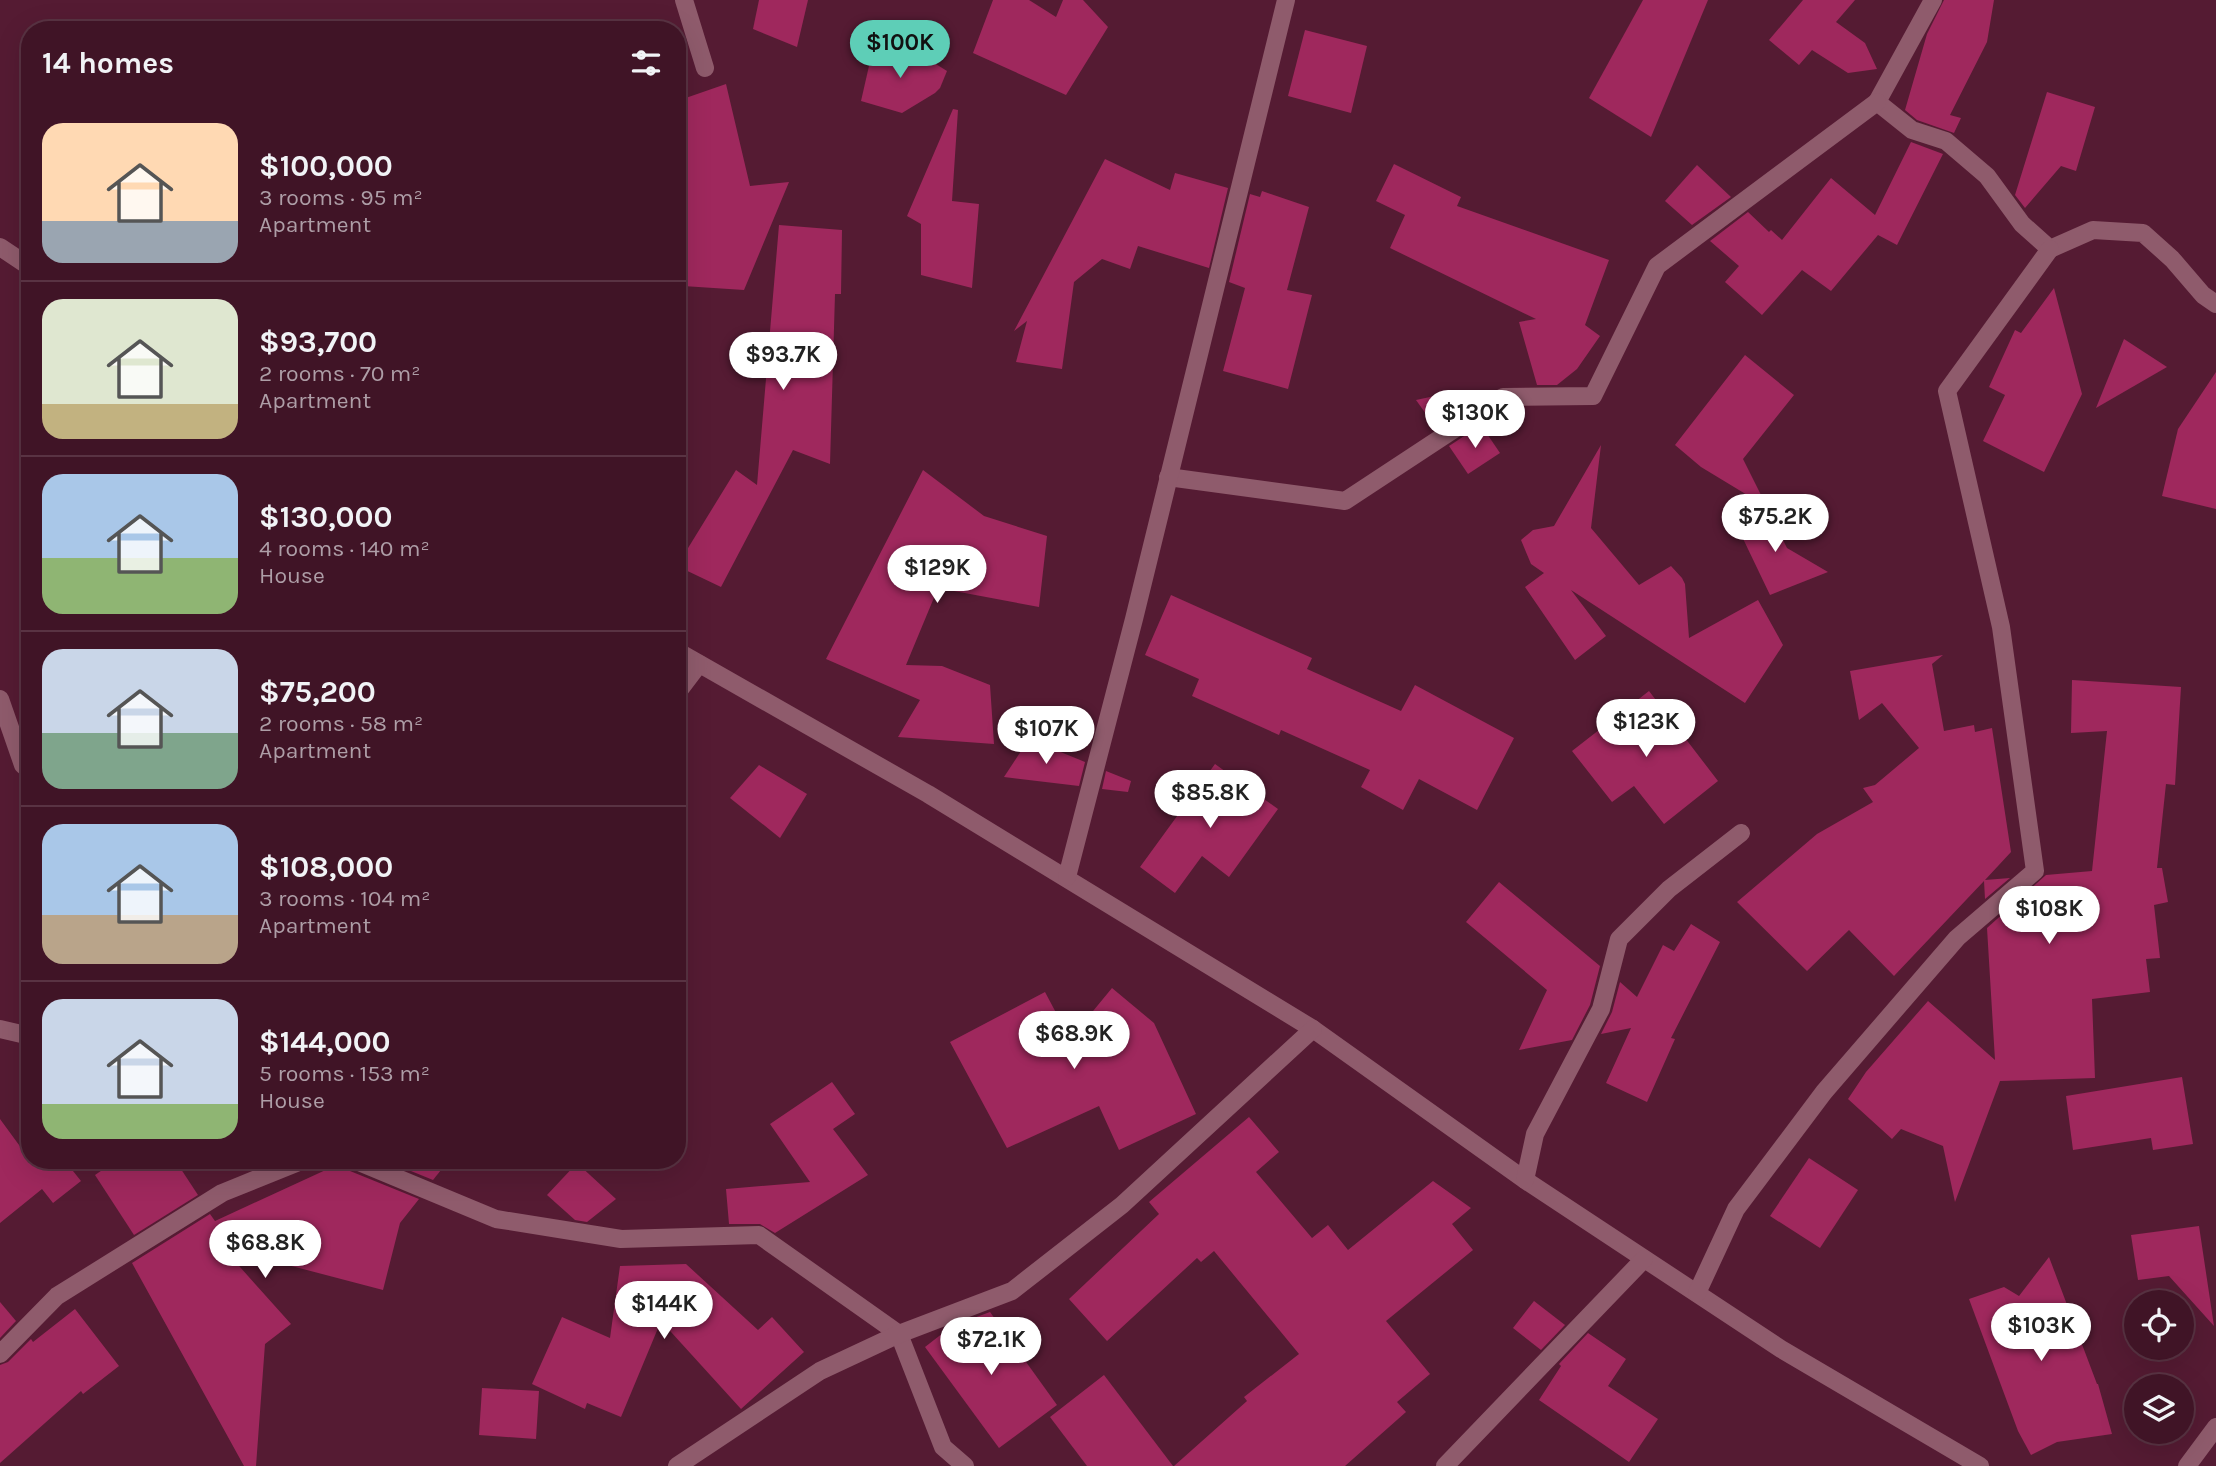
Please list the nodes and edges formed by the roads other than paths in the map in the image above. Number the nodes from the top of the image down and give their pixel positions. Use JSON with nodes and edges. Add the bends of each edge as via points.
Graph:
{"nodes":[{"id":1,"x":684,"y":0,"type":"edge"},
{"id":2,"x":1286,"y":0,"type":"edge"},
{"id":3,"x":1933,"y":0,"type":"edge"},
{"id":4,"x":705,"y":68,"type":"dead end"},
{"id":5,"x":1877,"y":102,"type":"junction"},
{"id":6,"x":0,"y":247,"type":"edge"},
{"id":7,"x":2050,"y":249,"type":"junction"},
{"id":8,"x":21,"y":261,"type":"edge"},
{"id":9,"x":2216,"y":304,"type":"edge"},
{"id":10,"x":1168,"y":477,"type":"junction"},
{"id":11,"x":686,"y":656,"type":"edge"},
{"id":12,"x":699,"y":664,"type":"junction"},
{"id":13,"x":686,"y":681,"type":"edge"},
{"id":14,"x":0,"y":699,"type":"edge"},
{"id":15,"x":21,"y":759,"type":"edge"},
{"id":16,"x":1741,"y":832,"type":"dead end"},
{"id":17,"x":1067,"y":877,"type":"junction"},
{"id":18,"x":0,"y":1029,"type":"edge"},
{"id":19,"x":1313,"y":1029,"type":"junction"},
{"id":20,"x":21,"y":1034,"type":"edge"},
{"id":21,"x":282,"y":1169,"type":"edge"},
{"id":22,"x":376,"y":1169,"type":"edge"},
{"id":23,"x":1525,"y":1180,"type":"junction"},
{"id":24,"x":1644,"y":1259,"type":"junction"},
{"id":25,"x":1697,"y":1293,"type":"junction"},
{"id":26,"x":899,"y":1334,"type":"junction"},
{"id":27,"x":0,"y":1354,"type":"edge"},
{"id":28,"x":2216,"y":1427,"type":"edge"},
{"id":29,"x":677,"y":1466,"type":"edge"},
{"id":30,"x":965,"y":1466,"type":"edge"},
{"id":31,"x":1445,"y":1466,"type":"edge"},
{"id":32,"x":1980,"y":1466,"type":"edge"},
{"id":33,"x":2186,"y":1466,"type":"edge"}],
"edges":[{"from":1,"to":4,"type":"street"},
{"from":2,"to":10,"type":"street"},
{"from":3,"to":5,"type":"street"},
{"from":5,"to":7,"type":"street","via":[[1912,130],[1946,141],[1987,176],[2022,224]]},
{"from":5,"to":10,"type":"street","via":[[1657,266],[1592,396],[1503,397],[1345,501]]},
{"from":6,"to":8,"type":"street"},
{"from":7,"to":9,"type":"street","via":[[2094,230],[2143,233]]},
{"from":7,"to":25,"type":"street","via":[[1947,391],[2001,628],[2035,871],[1957,938],[1824,1092],[1735,1209]]},
{"from":10,"to":17,"type":"street"},
{"from":11,"to":12,"type":"street"},
{"from":12,"to":13,"type":"street"},
{"from":12,"to":17,"type":"street"},
{"from":14,"to":15,"type":"street"},
{"from":16,"to":23,"type":"street","via":[[1669,889],[1619,939],[1601,1009],[1535,1134]]},
{"from":17,"to":19,"type":"street"},
{"from":18,"to":20,"type":"street"},
{"from":19,"to":23,"type":"street"},
{"from":19,"to":26,"type":"street","via":[[1122,1205],[1012,1291]]},
{"from":21,"to":27,"type":"street","via":[[222,1193],[57,1296]]},
{"from":22,"to":26,"type":"street","via":[[496,1219],[621,1239],[759,1235]]},
{"from":23,"to":24,"type":"street"},
{"from":24,"to":25,"type":"street"},
{"from":24,"to":31,"type":"street"},
{"from":25,"to":32,"type":"street","via":[[1781,1349]]},
{"from":26,"to":29,"type":"street","via":[[820,1371]]},
{"from":26,"to":30,"type":"street","via":[[943,1447]]},
{"from":28,"to":33,"type":"street"}]}
